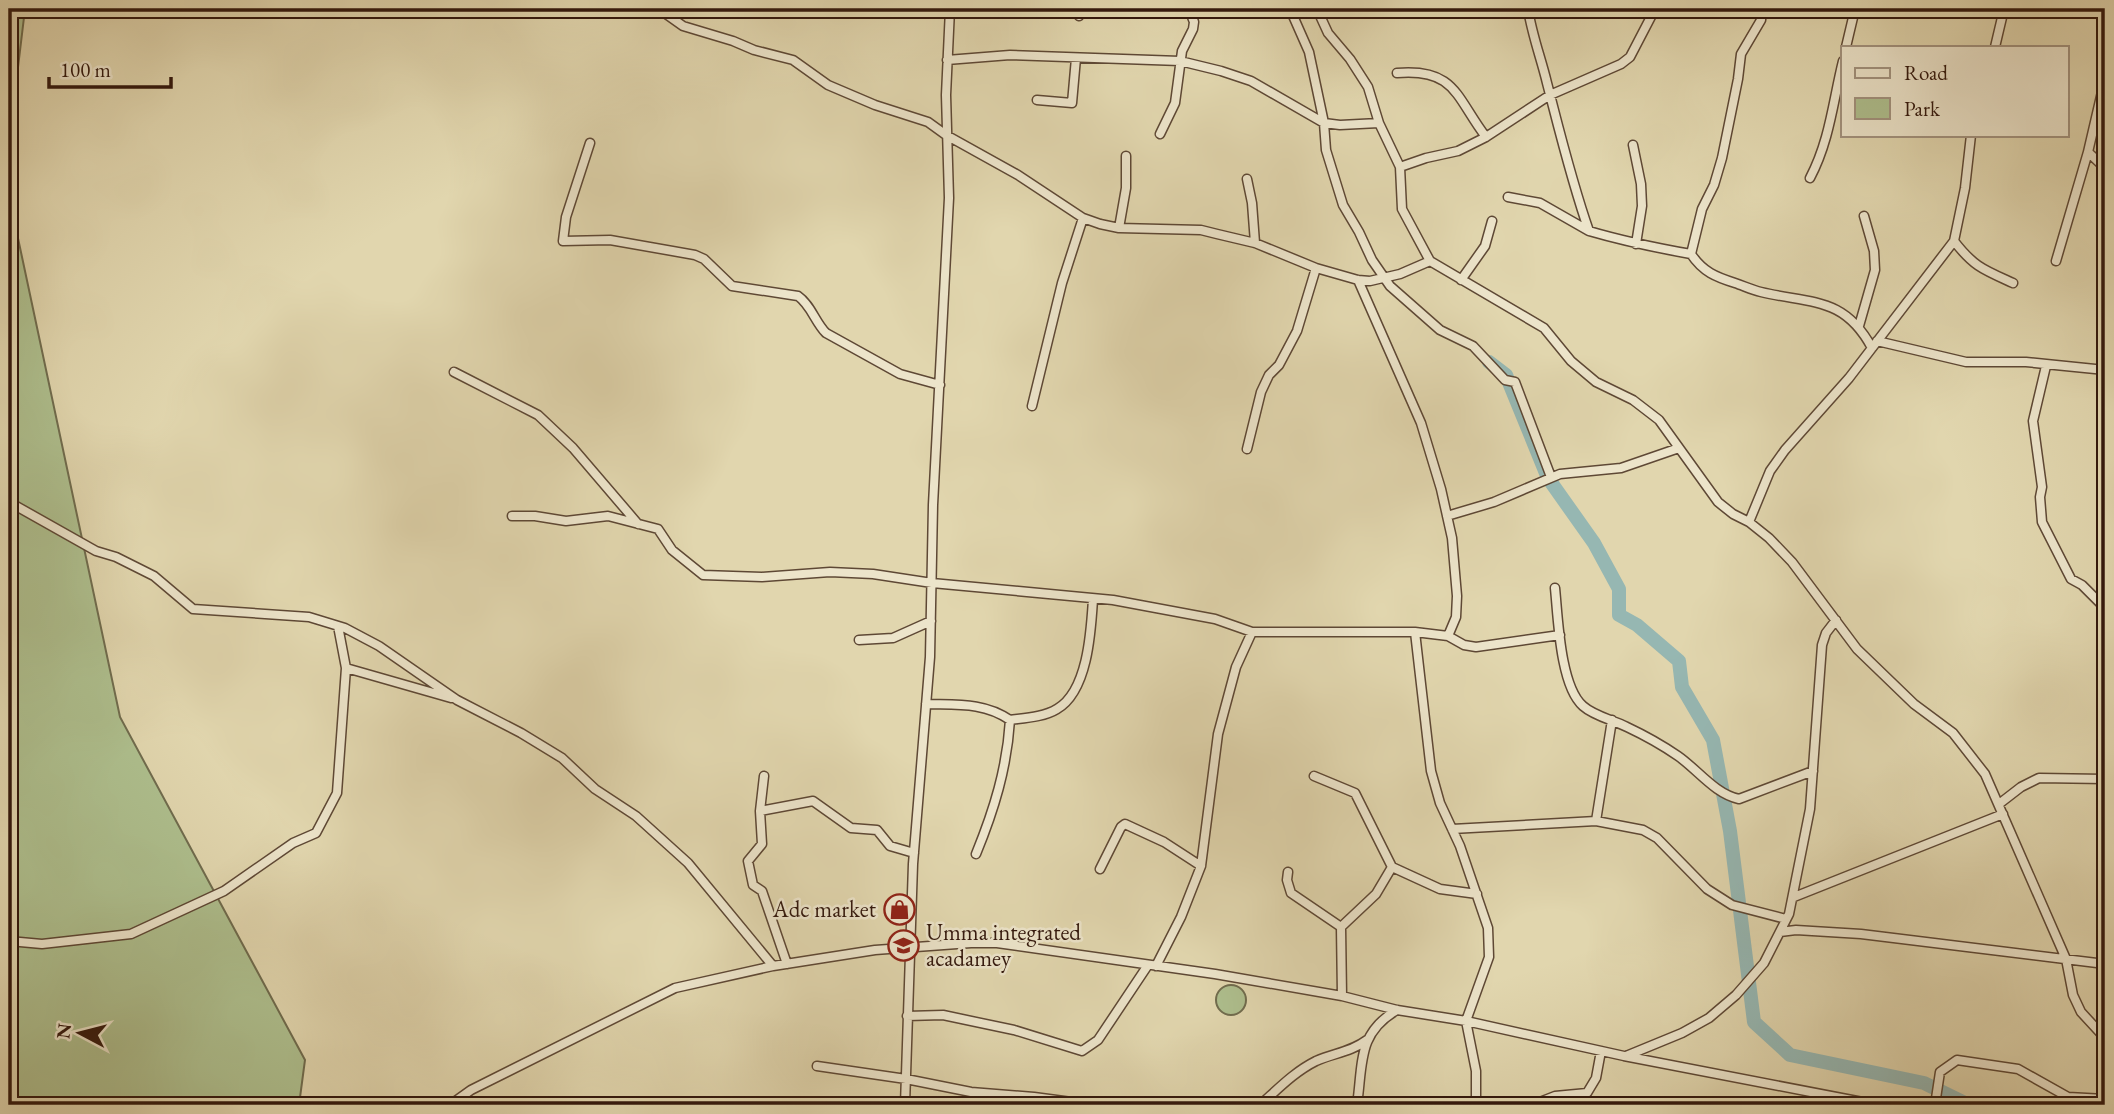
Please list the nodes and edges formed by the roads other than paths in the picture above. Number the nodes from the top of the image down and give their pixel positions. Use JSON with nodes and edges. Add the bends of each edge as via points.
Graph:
{"nodes":[{"id":1,"x":659,"y":9,"type":"edge"},
{"id":2,"x":950,"y":9,"type":"edge"},
{"id":3,"x":1189,"y":9,"type":"edge"},
{"id":4,"x":1290,"y":9,"type":"edge"},
{"id":5,"x":1317,"y":9,"type":"edge"},
{"id":6,"x":1528,"y":9,"type":"edge"},
{"id":7,"x":1656,"y":9,"type":"edge"},
{"id":8,"x":1762,"y":9,"type":"edge"},
{"id":9,"x":1855,"y":9,"type":"edge"},
{"id":10,"x":2004,"y":9,"type":"edge"},
{"id":11,"x":1846,"y":46,"type":"edge"},
{"id":12,"x":1994,"y":46,"type":"edge"},
{"id":13,"x":1076,"y":58,"type":"junction"},
{"id":14,"x":947,"y":60,"type":"junction"},
{"id":15,"x":1180,"y":61,"type":"junction"},
{"id":16,"x":1841,"y":71,"type":"edge"},
{"id":17,"x":1397,"y":73,"type":"dead end"},
{"id":18,"x":2105,"y":79,"type":"edge"},
{"id":19,"x":1550,"y":94,"type":"junction"},
{"id":20,"x":1037,"y":100,"type":"dead end"},
{"id":21,"x":1379,"y":122,"type":"junction"},
{"id":22,"x":1324,"y":123,"type":"junction"},
{"id":23,"x":1160,"y":134,"type":"dead end"},
{"id":24,"x":946,"y":135,"type":"junction"},
{"id":25,"x":1486,"y":136,"type":"junction"},
{"id":26,"x":1971,"y":136,"type":"edge"},
{"id":27,"x":590,"y":143,"type":"dead end"},
{"id":28,"x":1633,"y":145,"type":"dead end"},
{"id":29,"x":2088,"y":152,"type":"junction"},
{"id":30,"x":1126,"y":156,"type":"dead end"},
{"id":31,"x":1400,"y":167,"type":"junction"},
{"id":32,"x":2105,"y":168,"type":"edge"},
{"id":33,"x":1810,"y":178,"type":"dead end"},
{"id":34,"x":1247,"y":179,"type":"dead end"},
{"id":35,"x":1508,"y":197,"type":"dead end"},
{"id":36,"x":1864,"y":216,"type":"dead end"},
{"id":37,"x":1083,"y":218,"type":"junction"},
{"id":38,"x":1492,"y":221,"type":"dead end"},
{"id":39,"x":1119,"y":228,"type":"junction"},
{"id":40,"x":1589,"y":231,"type":"junction"},
{"id":41,"x":1954,"y":241,"type":"junction"},
{"id":42,"x":1255,"y":243,"type":"junction"},
{"id":43,"x":1636,"y":244,"type":"junction"},
{"id":44,"x":1691,"y":254,"type":"junction"},
{"id":45,"x":1430,"y":261,"type":"junction"},
{"id":46,"x":2056,"y":261,"type":"dead end"},
{"id":47,"x":1316,"y":268,"type":"junction"},
{"id":48,"x":1383,"y":276,"type":"junction"},
{"id":49,"x":1358,"y":280,"type":"junction"},
{"id":50,"x":1461,"y":280,"type":"junction"},
{"id":51,"x":2014,"y":283,"type":"dead end"},
{"id":52,"x":1859,"y":326,"type":"junction"},
{"id":53,"x":1874,"y":345,"type":"junction"},
{"id":54,"x":2105,"y":349,"type":"edge"},
{"id":55,"x":2046,"y":366,"type":"junction"},
{"id":56,"x":2105,"y":370,"type":"edge"},
{"id":57,"x":454,"y":372,"type":"dead end"},
{"id":58,"x":940,"y":385,"type":"junction"},
{"id":59,"x":1032,"y":406,"type":"dead end"},
{"id":60,"x":1679,"y":448,"type":"junction"},
{"id":61,"x":1247,"y":449,"type":"dead end"},
{"id":62,"x":1551,"y":477,"type":"junction"},
{"id":63,"x":9,"y":502,"type":"edge"},
{"id":64,"x":512,"y":516,"type":"dead end"},
{"id":65,"x":1447,"y":516,"type":"junction"},
{"id":66,"x":1749,"y":522,"type":"junction"},
{"id":67,"x":638,"y":524,"type":"junction"},
{"id":68,"x":932,"y":583,"type":"junction"},
{"id":69,"x":1555,"y":588,"type":"dead end"},
{"id":70,"x":1093,"y":599,"type":"junction"},
{"id":71,"x":2105,"y":608,"type":"edge"},
{"id":72,"x":1836,"y":620,"type":"junction"},
{"id":73,"x":931,"y":621,"type":"junction"},
{"id":74,"x":338,"y":626,"type":"junction"},
{"id":75,"x":1252,"y":632,"type":"junction"},
{"id":76,"x":1415,"y":632,"type":"junction"},
{"id":77,"x":1560,"y":635,"type":"junction"},
{"id":78,"x":1448,"y":636,"type":"junction"},
{"id":79,"x":859,"y":640,"type":"dead end"},
{"id":80,"x":346,"y":668,"type":"junction"},
{"id":81,"x":457,"y":700,"type":"junction"},
{"id":82,"x":926,"y":704,"type":"junction"},
{"id":83,"x":1010,"y":720,"type":"junction"},
{"id":84,"x":1612,"y":720,"type":"junction"},
{"id":85,"x":1813,"y":771,"type":"junction"},
{"id":86,"x":764,"y":776,"type":"dead end"},
{"id":87,"x":1314,"y":776,"type":"dead end"},
{"id":88,"x":2105,"y":779,"type":"edge"},
{"id":89,"x":1999,"y":804,"type":"junction"},
{"id":90,"x":760,"y":811,"type":"junction"},
{"id":91,"x":2003,"y":814,"type":"junction"},
{"id":92,"x":1596,"y":821,"type":"junction"},
{"id":93,"x":1452,"y":829,"type":"junction"},
{"id":94,"x":914,"y":853,"type":"junction"},
{"id":95,"x":976,"y":854,"type":"dead end"},
{"id":96,"x":1201,"y":866,"type":"junction"},
{"id":97,"x":1392,"y":867,"type":"junction"},
{"id":98,"x":1100,"y":869,"type":"dead end"},
{"id":99,"x":1288,"y":872,"type":"dead end"},
{"id":100,"x":1477,"y":894,"type":"junction"},
{"id":101,"x":1794,"y":897,"type":"junction"},
{"id":102,"x":1786,"y":919,"type":"junction"},
{"id":103,"x":1341,"y":927,"type":"junction"},
{"id":104,"x":1780,"y":932,"type":"junction"},
{"id":105,"x":9,"y":941,"type":"edge"},
{"id":106,"x":910,"y":947,"type":"junction"},
{"id":107,"x":2066,"y":960,"type":"junction"},
{"id":108,"x":787,"y":964,"type":"junction"},
{"id":109,"x":2105,"y":964,"type":"edge"},
{"id":110,"x":1152,"y":966,"type":"junction"},
{"id":111,"x":773,"y":967,"type":"junction"},
{"id":112,"x":1342,"y":996,"type":"junction"},
{"id":113,"x":1397,"y":1010,"type":"junction"},
{"id":114,"x":908,"y":1016,"type":"junction"},
{"id":115,"x":1466,"y":1021,"type":"junction"},
{"id":116,"x":2105,"y":1038,"type":"edge"},
{"id":117,"x":1367,"y":1040,"type":"junction"},
{"id":118,"x":1601,"y":1051,"type":"junction"},
{"id":119,"x":1624,"y":1056,"type":"junction"},
{"id":120,"x":817,"y":1066,"type":"dead end"},
{"id":121,"x":905,"y":1079,"type":"junction"},
{"id":122,"x":2105,"y":1099,"type":"edge"},
{"id":123,"x":450,"y":1105,"type":"edge"},
{"id":124,"x":905,"y":1105,"type":"edge"},
{"id":125,"x":1094,"y":1105,"type":"edge"},
{"id":126,"x":1260,"y":1105,"type":"edge"},
{"id":127,"x":1357,"y":1105,"type":"edge"},
{"id":128,"x":1476,"y":1105,"type":"edge"},
{"id":129,"x":1532,"y":1105,"type":"edge"},
{"id":130,"x":1878,"y":1105,"type":"edge"},
{"id":131,"x":1935,"y":1105,"type":"edge"}],
"edges":[{"from":1,"to":24,"type":"street","via":[[691,29],[793,60],[828,85],[928,122]]},
{"from":2,"to":14,"type":"street"},
{"from":3,"to":15,"type":"street","via":[[1193,29]]},
{"from":4,"to":22,"type":"street","via":[[1309,52]]},
{"from":5,"to":21,"type":"street","via":[[1328,33],[1367,86]]},
{"from":6,"to":19,"type":"street"},
{"from":7,"to":19,"type":"street","via":[[1630,57]]},
{"from":8,"to":44,"type":"street","via":[[1761,20],[1741,54],[1721,158]]},
{"from":9,"to":11,"type":"street"},
{"from":10,"to":12,"type":"street"},
{"from":13,"to":14,"type":"street","via":[[1010,55]]},
{"from":13,"to":15,"type":"street"},
{"from":13,"to":20,"type":"street","via":[[1072,103]]},
{"from":14,"to":24,"type":"street"},
{"from":15,"to":22,"type":"street","via":[[1251,81]]},
{"from":15,"to":23,"type":"street","via":[[1175,103]]},
{"from":16,"to":33,"type":"street","via":[[1828,134]]},
{"from":17,"to":25,"type":"street","via":[[1433,74],[1458,94]]},
{"from":18,"to":29,"type":"street"},
{"from":19,"to":25,"type":"street"},
{"from":19,"to":40,"type":"street"},
{"from":21,"to":22,"type":"street"},
{"from":21,"to":31,"type":"street"},
{"from":22,"to":48,"type":"street","via":[[1326,150],[1343,205]]},
{"from":24,"to":37,"type":"street"},
{"from":24,"to":58,"type":"street","via":[[949,198]]},
{"from":25,"to":31,"type":"street","via":[[1458,151]]},
{"from":26,"to":41,"type":"street"},
{"from":27,"to":58,"type":"street","via":[[563,241],[610,240],[695,255],[732,286],[798,296],[826,333],[900,374]]},
{"from":28,"to":43,"type":"street","via":[[1642,205]]},
{"from":29,"to":32,"type":"street"},
{"from":29,"to":46,"type":"street"},
{"from":30,"to":39,"type":"street"},
{"from":31,"to":45,"type":"street","via":[[1402,209]]},
{"from":34,"to":42,"type":"street"},
{"from":35,"to":40,"type":"street","via":[[1540,202]]},
{"from":36,"to":52,"type":"street","via":[[1875,270]]},
{"from":37,"to":39,"type":"street"},
{"from":37,"to":59,"type":"street"},
{"from":38,"to":50,"type":"street","via":[[1479,257]]},
{"from":39,"to":42,"type":"street","via":[[1200,230]]},
{"from":40,"to":43,"type":"street"},
{"from":41,"to":51,"type":"street","via":[[1977,267]]},
{"from":41,"to":53,"type":"street"},
{"from":42,"to":47,"type":"street"},
{"from":43,"to":44,"type":"street"},
{"from":44,"to":52,"type":"street","via":[[1712,275],[1761,292],[1817,302]]},
{"from":45,"to":48,"type":"street"},
{"from":45,"to":50,"type":"street"},
{"from":47,"to":49,"type":"street"},
{"from":47,"to":61,"type":"street","via":[[1297,331],[1261,392]]},
{"from":48,"to":49,"type":"street"},
{"from":48,"to":62,"type":"street","via":[[1440,330],[1473,346],[1505,380],[1515,382]]},
{"from":49,"to":65,"type":"street","via":[[1421,423]]},
{"from":50,"to":60,"type":"street","via":[[1544,328],[1596,382],[1652,413]]},
{"from":52,"to":53,"type":"street"},
{"from":53,"to":55,"type":"street","via":[[1966,362]]},
{"from":53,"to":66,"type":"street","via":[[1770,471]]},
{"from":54,"to":56,"type":"street"},
{"from":55,"to":56,"type":"street"},
{"from":55,"to":71,"type":"street","via":[[2033,421],[2042,522],[2071,579]]},
{"from":57,"to":67,"type":"street","via":[[538,415]]},
{"from":58,"to":68,"type":"street"},
{"from":60,"to":62,"type":"street","via":[[1621,468]]},
{"from":60,"to":66,"type":"street","via":[[1718,502]]},
{"from":62,"to":65,"type":"street"},
{"from":63,"to":74,"type":"street","via":[[96,551],[154,576],[192,609],[309,617]]},
{"from":64,"to":67,"type":"street","via":[[566,521],[608,516]]},
{"from":65,"to":78,"type":"street","via":[[1457,596],[1456,617]]},
{"from":66,"to":72,"type":"street","via":[[1792,562]]},
{"from":67,"to":68,"type":"street","via":[[658,530],[672,550],[704,575],[830,572]]},
{"from":68,"to":70,"type":"street"},
{"from":68,"to":73,"type":"street"},
{"from":69,"to":77,"type":"street"},
{"from":70,"to":75,"type":"street","via":[[1215,619]]},
{"from":70,"to":83,"type":"street","via":[[1085,663],[1067,701],[1046,713]]},
{"from":72,"to":85,"type":"street","via":[[1826,633],[1821,652]]},
{"from":72,"to":89,"type":"street","via":[[1857,649],[1914,704],[1953,733],[1985,774]]},
{"from":73,"to":79,"type":"street","via":[[893,638]]},
{"from":73,"to":82,"type":"street"},
{"from":74,"to":80,"type":"street"},
{"from":74,"to":81,"type":"street","via":[[379,646]]},
{"from":75,"to":76,"type":"street"},
{"from":75,"to":96,"type":"street","via":[[1236,667],[1218,734]]},
{"from":76,"to":78,"type":"street"},
{"from":76,"to":93,"type":"street","via":[[1431,771]]},
{"from":77,"to":78,"type":"street","via":[[1476,648]]},
{"from":77,"to":84,"type":"street","via":[[1564,666],[1579,702]]},
{"from":80,"to":81,"type":"street"},
{"from":80,"to":105,"type":"street","via":[[337,793],[316,833],[293,843],[225,891],[131,934],[42,944]]},
{"from":81,"to":111,"type":"street","via":[[562,758],[594,789],[636,816],[688,863]]},
{"from":82,"to":83,"type":"street","via":[[985,707]]},
{"from":82,"to":94,"type":"street"},
{"from":83,"to":95,"type":"street","via":[[1006,764]]},
{"from":84,"to":85,"type":"street","via":[[1679,756],[1734,798]]},
{"from":84,"to":92,"type":"street"},
{"from":85,"to":101,"type":"street"},
{"from":86,"to":90,"type":"street"},
{"from":87,"to":97,"type":"street","via":[[1355,793]]},
{"from":88,"to":89,"type":"street","via":[[2039,778]]},
{"from":89,"to":91,"type":"street"},
{"from":90,"to":94,"type":"street","via":[[813,801],[851,828],[877,830],[890,846]]},
{"from":90,"to":108,"type":"street","via":[[762,844],[748,862]]},
{"from":91,"to":101,"type":"street"},
{"from":91,"to":107,"type":"street"},
{"from":92,"to":93,"type":"street"},
{"from":92,"to":102,"type":"street","via":[[1643,830],[1657,838],[1707,889],[1732,905]]},
{"from":93,"to":100,"type":"street"},
{"from":94,"to":106,"type":"street"},
{"from":96,"to":98,"type":"street","via":[[1125,824]]},
{"from":96,"to":110,"type":"street","via":[[1181,917]]},
{"from":97,"to":100,"type":"street","via":[[1440,889]]},
{"from":97,"to":103,"type":"street","via":[[1376,894]]},
{"from":99,"to":103,"type":"street","via":[[1291,892]]},
{"from":100,"to":115,"type":"street","via":[[1488,928],[1489,957]]},
{"from":101,"to":102,"type":"street"},
{"from":102,"to":104,"type":"street"},
{"from":103,"to":112,"type":"street"},
{"from":104,"to":107,"type":"street","via":[[1861,934]]},
{"from":104,"to":119,"type":"street","via":[[1764,963],[1709,1018]]},
{"from":106,"to":108,"type":"street"},
{"from":106,"to":110,"type":"street","via":[[997,943]]},
{"from":106,"to":114,"type":"street"},
{"from":107,"to":109,"type":"street"},
{"from":107,"to":116,"type":"street","via":[[2081,1012]]},
{"from":108,"to":111,"type":"street"},
{"from":110,"to":112,"type":"street"},
{"from":110,"to":114,"type":"street","via":[[1098,1040],[1082,1051],[943,1014]]},
{"from":111,"to":123,"type":"street","via":[[676,988],[471,1090]]},
{"from":112,"to":113,"type":"street"},
{"from":113,"to":115,"type":"street"},
{"from":113,"to":117,"type":"street","via":[[1380,1021]]},
{"from":114,"to":121,"type":"street"},
{"from":115,"to":118,"type":"street"},
{"from":115,"to":128,"type":"street","via":[[1477,1079]]},
{"from":117,"to":126,"type":"street","via":[[1302,1069]]},
{"from":117,"to":127,"type":"street"},
{"from":118,"to":119,"type":"street"},
{"from":118,"to":129,"type":"street","via":[[1596,1078],[1587,1093],[1555,1096]]},
{"from":119,"to":130,"type":"street"},
{"from":120,"to":121,"type":"street"},
{"from":121,"to":124,"type":"street"},
{"from":121,"to":125,"type":"street","via":[[965,1091]]},
{"from":122,"to":131,"type":"street","via":[[2068,1097],[2018,1069],[1957,1060],[1940,1072]]}]}
